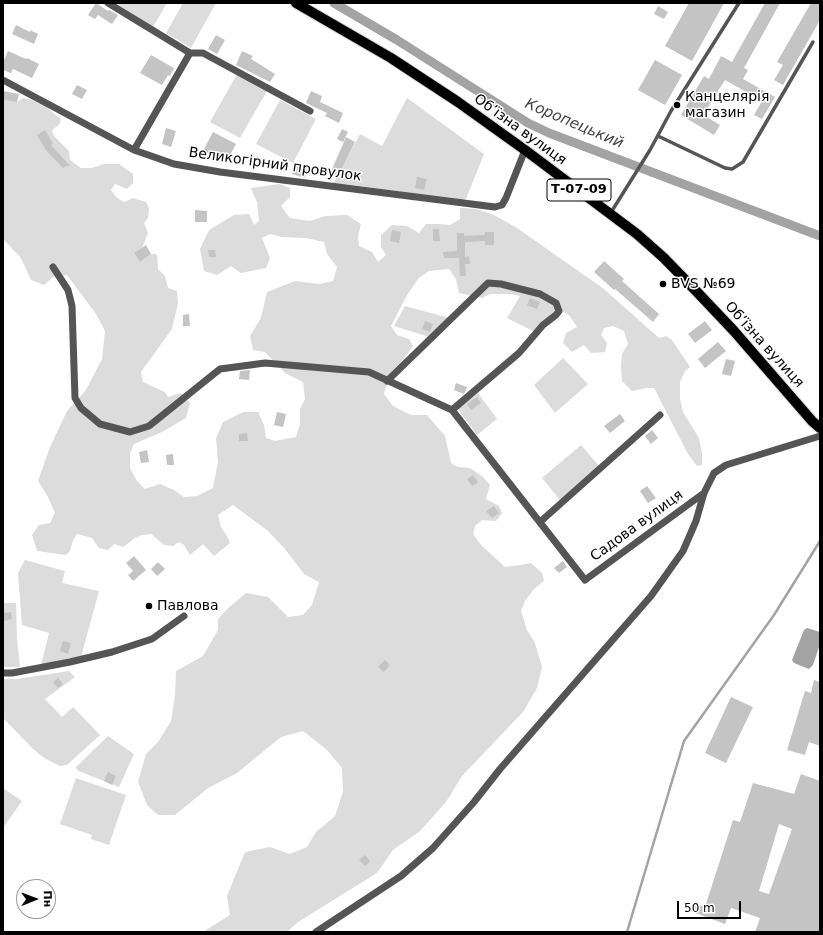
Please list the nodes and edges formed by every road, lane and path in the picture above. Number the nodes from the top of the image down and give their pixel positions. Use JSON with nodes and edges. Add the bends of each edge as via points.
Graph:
{"nodes":[{"id":1,"x":108,"y":3,"type":"edge"},
{"id":2,"x":296,"y":3,"type":"edge"},
{"id":3,"x":739,"y":3,"type":"edge"},
{"id":4,"x":813,"y":42,"type":"dead end"},
{"id":5,"x":190,"y":53,"type":"junction"},
{"id":6,"x":3,"y":80,"type":"edge"},
{"id":7,"x":310,"y":111,"type":"dead end"},
{"id":8,"x":658,"y":136,"type":"junction"},
{"id":9,"x":134,"y":150,"type":"junction"},
{"id":10,"x":525,"y":150,"type":"junction"},
{"id":11,"x":610,"y":214,"type":"junction"},
{"id":12,"x":53,"y":267,"type":"dead end"},
{"id":13,"x":387,"y":381,"type":"junction"},
{"id":14,"x":452,"y":410,"type":"junction"},
{"id":15,"x":660,"y":415,"type":"dead end"},
{"id":16,"x":820,"y":428,"type":"edge"},
{"id":17,"x":820,"y":436,"type":"edge"},
{"id":18,"x":704,"y":493,"type":"junction"},
{"id":19,"x":540,"y":522,"type":"junction"},
{"id":20,"x":184,"y":616,"type":"dead end"},
{"id":21,"x":3,"y":673,"type":"edge"},
{"id":22,"x":316,"y":932,"type":"edge"}],
"edges":[{"from":1,"to":5,"type":"street"},
{"from":2,"to":10,"type":"main road","name":"Обʼїзна вулиця","number":"Т-07-09","via":[[391,58]]},
{"from":3,"to":8,"type":"lane"},
{"from":4,"to":8,"type":"lane","via":[[743,162],[732,169]]},
{"from":5,"to":7,"type":"street","via":[[203,53]]},
{"from":5,"to":9,"type":"street"},
{"from":6,"to":9,"type":"street","name":"Великогірний провулок"},
{"from":8,"to":11,"type":"lane"},
{"from":9,"to":10,"type":"street","name":"Великогірний провулок","via":[[174,164],[220,172],[495,207],[502,205],[506,198]]},
{"from":10,"to":11,"type":"main road","name":"Обʼїзна вулиця","number":"Т-07-09"},
{"from":11,"to":16,"type":"main road","name":"Обʼїзна вулиця","number":"Т-07-09","via":[[664,258],[734,331]]},
{"from":12,"to":13,"type":"street","via":[[68,290],[72,306],[75,398],[81,408],[100,424],[130,432],[150,426],[220,369],[265,363],[369,372]]},
{"from":13,"to":14,"type":"street"},
{"from":13,"to":14,"type":"street","via":[[488,283],[540,294],[556,303],[559,311],[543,325],[520,353]]},
{"from":14,"to":19,"type":"street"},
{"from":15,"to":19,"type":"street"},
{"from":17,"to":18,"type":"street","via":[[726,465],[714,473]]},
{"from":18,"to":19,"type":"street","name":"Садова вулиця","via":[[585,580]]},
{"from":18,"to":22,"type":"street","via":[[696,521],[683,551],[651,596],[434,848],[401,876]]},
{"from":20,"to":21,"type":"street","via":[[152,639],[112,652]]}]}
